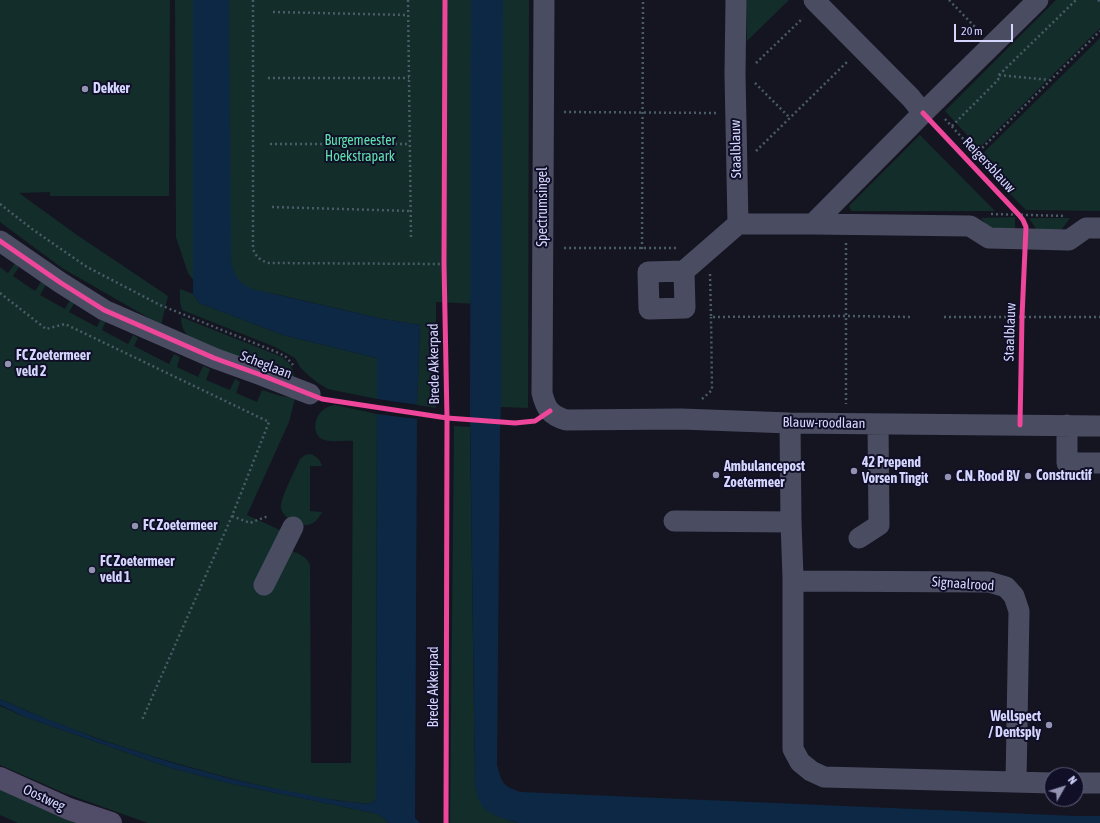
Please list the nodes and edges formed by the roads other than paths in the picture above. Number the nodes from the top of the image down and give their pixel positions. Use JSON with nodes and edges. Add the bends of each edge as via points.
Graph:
{"nodes":[{"id":1,"x":544,"y":0,"type":"edge"},
{"id":2,"x":736,"y":0,"type":"edge"},
{"id":3,"x":1038,"y":0,"type":"edge"},
{"id":4,"x":816,"y":2,"type":"edge"},
{"id":5,"x":927,"y":109,"type":"junction"},
{"id":6,"x":738,"y":224,"type":"junction"},
{"id":7,"x":813,"y":224,"type":"junction"},
{"id":8,"x":1093,"y":228,"type":"edge"},
{"id":9,"x":0,"y":241,"type":"edge"},
{"id":10,"x":684,"y":271,"type":"dead end"},
{"id":11,"x":310,"y":394,"type":"road end"},
{"id":12,"x":550,"y":412,"type":"joint"},
{"id":13,"x":790,"y":423,"type":"junction"},
{"id":14,"x":878,"y":424,"type":"junction"},
{"id":15,"x":1067,"y":425,"type":"junction"},
{"id":16,"x":1100,"y":426,"type":"edge"},
{"id":17,"x":1100,"y":463,"type":"edge"},
{"id":18,"x":674,"y":522,"type":"dead end"},
{"id":19,"x":791,"y":522,"type":"junction"},
{"id":20,"x":293,"y":527,"type":"dead end"},
{"id":21,"x":858,"y":538,"type":"dead end"},
{"id":22,"x":793,"y":581,"type":"junction"},
{"id":23,"x":264,"y":585,"type":"dead end"},
{"id":24,"x":0,"y":778,"type":"edge"},
{"id":25,"x":1016,"y":782,"type":"junction"},
{"id":26,"x":1044,"y":783,"type":"edge"},
{"id":27,"x":1084,"y":783,"type":"edge"},
{"id":28,"x":1100,"y":783,"type":"edge"},
{"id":29,"x":111,"y":823,"type":"edge"}],
"edges":[{"from":1,"to":12,"type":"street","name":"Spectrumsingel","via":[[542,393]]},
{"from":2,"to":6,"type":"street","name":"Staalblauw","via":[[740,73],[735,114]]},
{"from":3,"to":5,"type":"street"},
{"from":4,"to":5,"type":"street","via":[[911,98]]},
{"from":5,"to":7,"type":"street"},
{"from":6,"to":7,"type":"street"},
{"from":6,"to":10,"type":"street"},
{"from":7,"to":8,"type":"street","via":[[970,226],[989,238],[1069,240]]},
{"from":9,"to":11,"type":"street","name":"Scheglaan","via":[[104,310],[214,358]]},
{"from":12,"to":13,"type":"street","name":"Blauw-roodlaan","via":[[566,420],[681,419]]},
{"from":13,"to":14,"type":"street","name":"Blauw-roodlaan"},
{"from":13,"to":19,"type":"street"},
{"from":14,"to":15,"type":"street","name":"Blauw-roodlaan"},
{"from":14,"to":21,"type":"street","via":[[879,525]]},
{"from":15,"to":16,"type":"street","name":"Blauw-roodlaan"},
{"from":15,"to":17,"type":"street","via":[[1067,463]]},
{"from":18,"to":19,"type":"street"},
{"from":19,"to":22,"type":"street"},
{"from":20,"to":23,"type":"street"},
{"from":22,"to":25,"type":"street","via":[[793,749],[800,762],[824,777]]},
{"from":22,"to":25,"type":"street","name":"Signaalrood","via":[[990,582],[1006,587],[1014,596],[1019,611]]},
{"from":24,"to":29,"type":"main road","name":"Oostweg","via":[[69,809]]},
{"from":25,"to":26,"type":"street"},
{"from":27,"to":28,"type":"street"}]}
